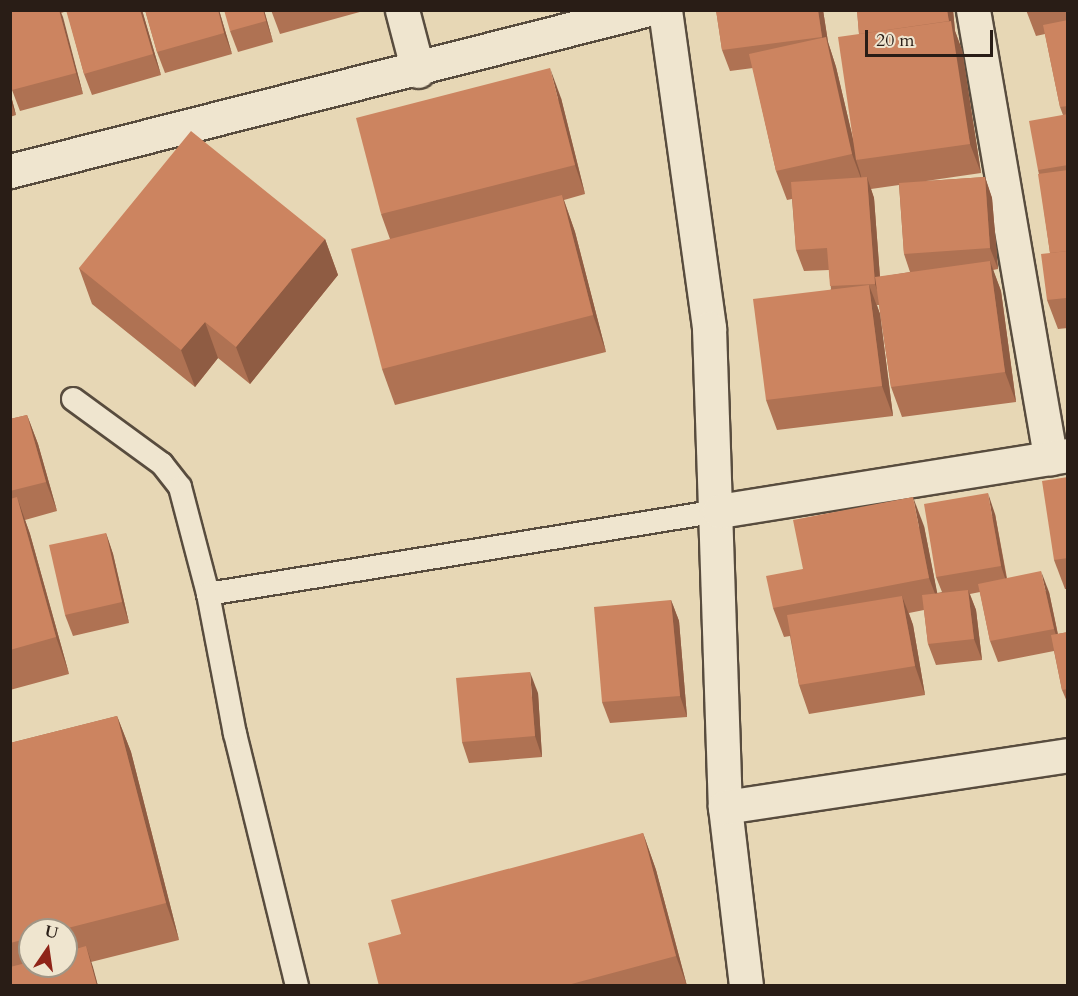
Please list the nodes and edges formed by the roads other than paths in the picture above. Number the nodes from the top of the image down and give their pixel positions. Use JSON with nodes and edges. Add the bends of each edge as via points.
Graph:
{"nodes":[{"id":1,"x":402,"y":10,"type":"edge"},
{"id":2,"x":645,"y":10,"type":"edge"},
{"id":3,"x":665,"y":10,"type":"edge"},
{"id":4,"x":973,"y":10,"type":"edge"},
{"id":5,"x":418,"y":71,"type":"junction"},
{"id":6,"x":10,"y":171,"type":"edge"},
{"id":7,"x":73,"y":399,"type":"dead end"},
{"id":8,"x":1059,"y":457,"type":"edge"},
{"id":9,"x":719,"y":511,"type":"junction"},
{"id":10,"x":208,"y":594,"type":"junction"},
{"id":11,"x":1068,"y":755,"type":"edge"},
{"id":12,"x":725,"y":807,"type":"junction"},
{"id":13,"x":297,"y":986,"type":"edge"},
{"id":14,"x":746,"y":986,"type":"edge"}],
"edges":[{"from":1,"to":5,"type":"street"},
{"from":2,"to":5,"type":"street"},
{"from":3,"to":9,"type":"street","via":[[710,328]]},
{"from":4,"to":8,"type":"street"},
{"from":5,"to":6,"type":"street"},
{"from":7,"to":10,"type":"lane","via":[[162,464],[180,487]]},
{"from":8,"to":9,"type":"street"},
{"from":9,"to":10,"type":"lane"},
{"from":9,"to":12,"type":"street"},
{"from":10,"to":13,"type":"lane","via":[[235,734]]},
{"from":11,"to":12,"type":"street"},
{"from":12,"to":14,"type":"street"}]}
